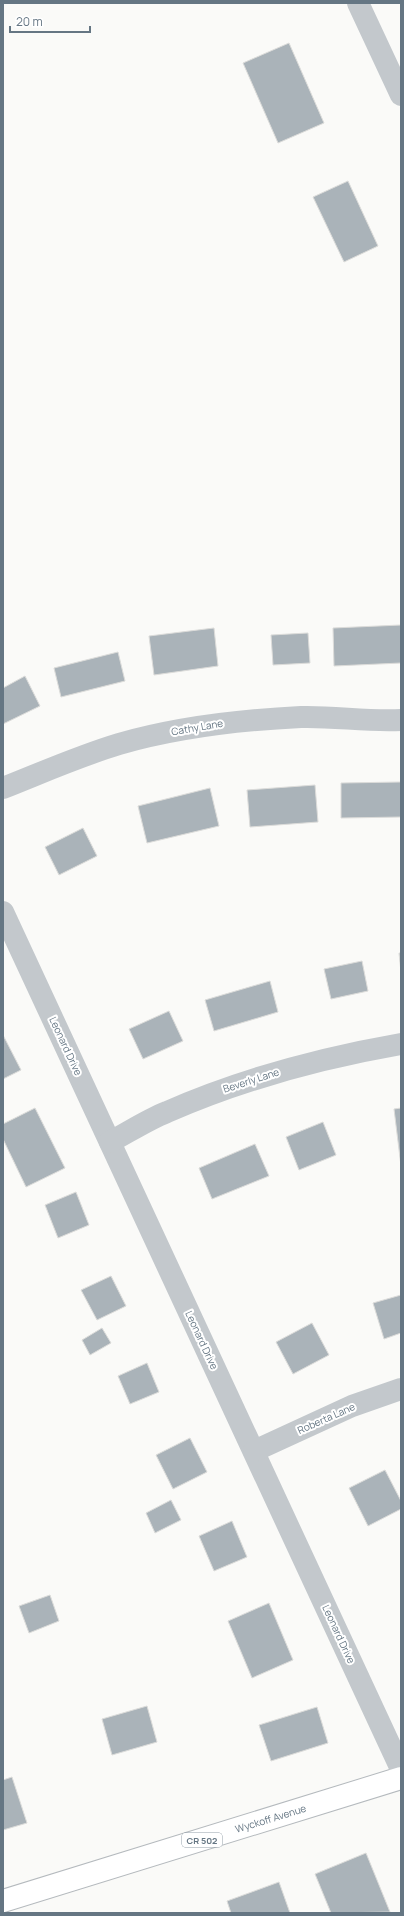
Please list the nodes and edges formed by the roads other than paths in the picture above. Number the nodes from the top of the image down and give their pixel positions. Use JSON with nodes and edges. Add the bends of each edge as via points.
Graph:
{"nodes":[{"id":1,"x":358,"y":3,"type":"edge"},
{"id":2,"x":401,"y":95,"type":"edge"},
{"id":3,"x":401,"y":720,"type":"edge"},
{"id":4,"x":3,"y":788,"type":"edge"},
{"id":5,"x":3,"y":912,"type":"edge"},
{"id":6,"x":401,"y":1044,"type":"edge"},
{"id":7,"x":110,"y":1142,"type":"junction"},
{"id":8,"x":401,"y":1389,"type":"edge"},
{"id":9,"x":254,"y":1451,"type":"junction"},
{"id":10,"x":401,"y":1769,"type":"edge"},
{"id":11,"x":401,"y":1778,"type":"edge"},
{"id":12,"x":3,"y":1901,"type":"edge"}],
"edges":[{"from":1,"to":2,"type":"street"},
{"from":3,"to":4,"type":"street","name":"Cathy Lane","via":[[303,717],[234,721],[176,730],[119,744]]},
{"from":5,"to":7,"type":"street","name":"Leonard Drive"},
{"from":6,"to":7,"type":"street","name":"Beverly Lane","via":[[353,1052],[223,1089],[165,1112]]},
{"from":7,"to":9,"type":"street","name":"Leonard Drive"},
{"from":8,"to":9,"type":"street","name":"Roberta Lane","via":[[352,1406]]},
{"from":9,"to":10,"type":"street","name":"Leonard Drive"},
{"from":11,"to":12,"type":"main road","name":"Wyckoff Avenue","number":"CR 502"}]}
